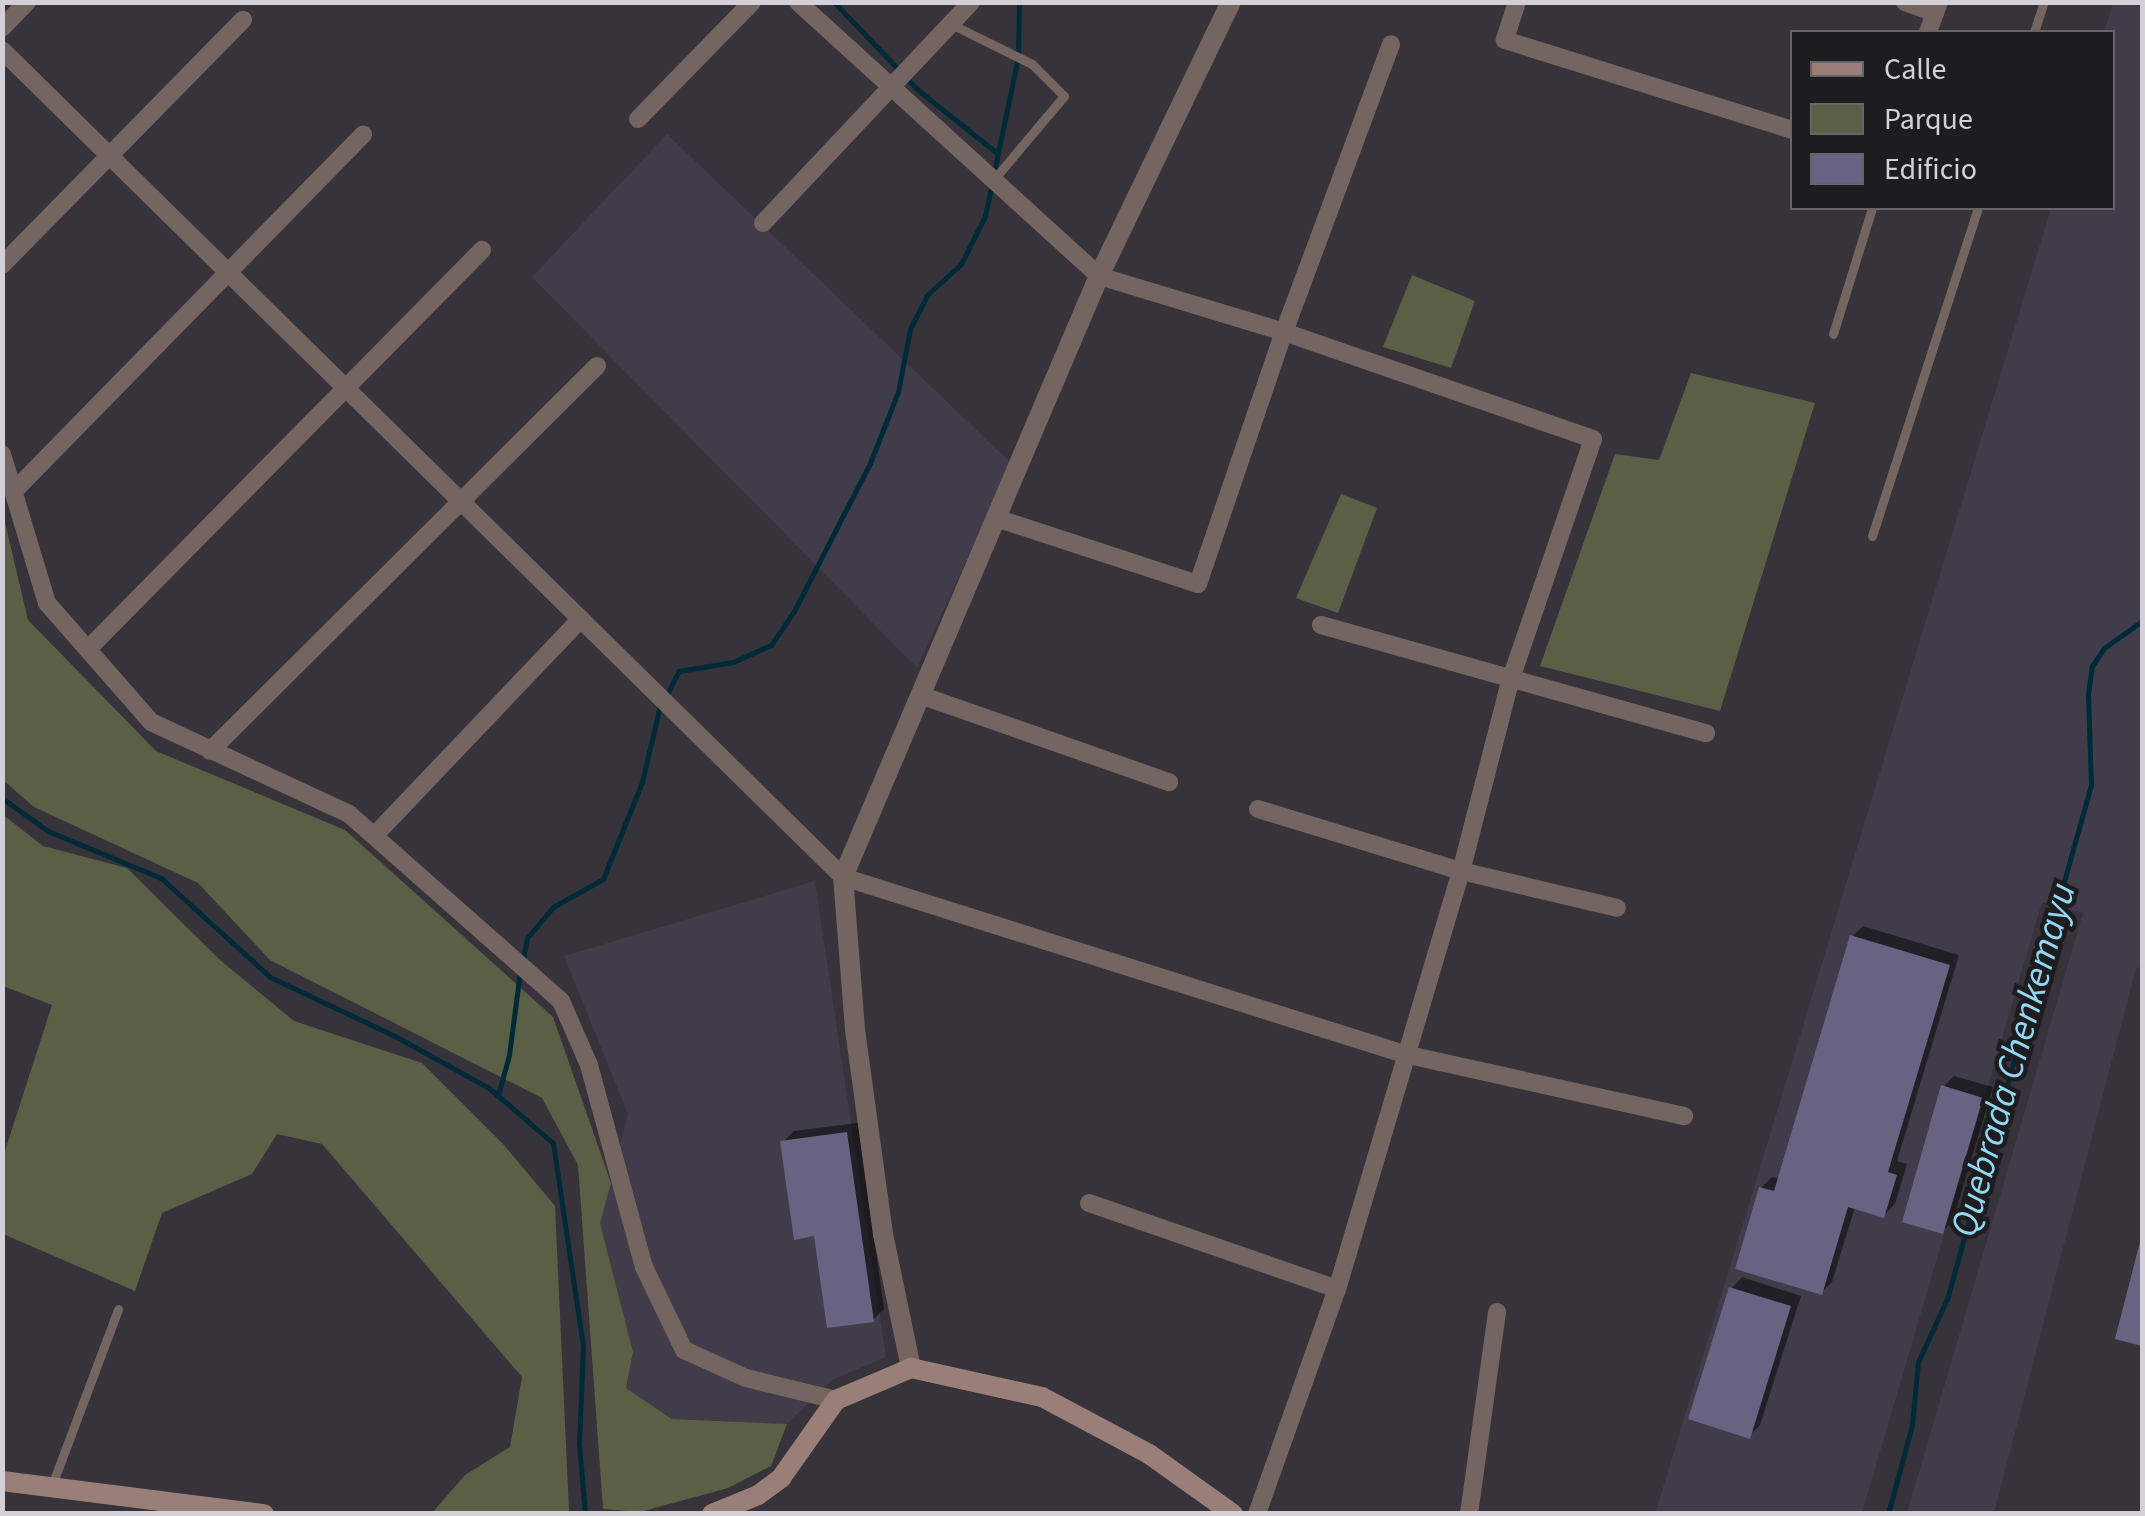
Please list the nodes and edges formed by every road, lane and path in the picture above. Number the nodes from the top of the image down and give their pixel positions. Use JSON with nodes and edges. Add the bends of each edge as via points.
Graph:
{"nodes":[{"id":1,"x":27,"y":2,"type":"edge"},
{"id":2,"x":752,"y":2,"type":"edge"},
{"id":3,"x":798,"y":2,"type":"edge"},
{"id":4,"x":971,"y":2,"type":"edge"},
{"id":5,"x":1231,"y":2,"type":"edge"},
{"id":6,"x":1517,"y":2,"type":"edge"},
{"id":7,"x":1905,"y":2,"type":"edge"},
{"id":8,"x":2044,"y":2,"type":"edge"},
{"id":9,"x":1937,"y":8,"type":"edge"},
{"id":10,"x":243,"y":20,"type":"dead end"},
{"id":11,"x":951,"y":24,"type":"junction"},
{"id":12,"x":2,"y":28,"type":"edge"},
{"id":13,"x":2035,"y":30,"type":"edge"},
{"id":14,"x":1391,"y":44,"type":"dead end"},
{"id":15,"x":2,"y":50,"type":"edge"},
{"id":16,"x":890,"y":89,"type":"junction"},
{"id":17,"x":638,"y":119,"type":"dead end"},
{"id":18,"x":1790,"y":129,"type":"edge"},
{"id":19,"x":363,"y":135,"type":"dead end"},
{"id":20,"x":110,"y":156,"type":"junction"},
{"id":21,"x":992,"y":181,"type":"junction"},
{"id":22,"x":1871,"y":210,"type":"edge"},
{"id":23,"x":1977,"y":210,"type":"edge"},
{"id":24,"x":763,"y":222,"type":"dead end"},
{"id":25,"x":482,"y":250,"type":"dead end"},
{"id":26,"x":2,"y":264,"type":"edge"},
{"id":27,"x":228,"y":272,"type":"junction"},
{"id":28,"x":1099,"y":276,"type":"junction"},
{"id":29,"x":1284,"y":332,"type":"junction"},
{"id":30,"x":1832,"y":334,"type":"dead end"},
{"id":31,"x":596,"y":366,"type":"dead end"},
{"id":32,"x":346,"y":388,"type":"junction"},
{"id":33,"x":2,"y":454,"type":"edge"},
{"id":34,"x":14,"y":491,"type":"junction"},
{"id":35,"x":461,"y":501,"type":"junction"},
{"id":36,"x":999,"y":519,"type":"junction"},
{"id":37,"x":1872,"y":536,"type":"dead end"},
{"id":38,"x":581,"y":619,"type":"junction"},
{"id":39,"x":1320,"y":625,"type":"dead end"},
{"id":40,"x":88,"y":649,"type":"junction"},
{"id":41,"x":1511,"y":678,"type":"junction"},
{"id":42,"x":920,"y":695,"type":"junction"},
{"id":43,"x":1706,"y":733,"type":"dead end"},
{"id":44,"x":210,"y":751,"type":"junction"},
{"id":45,"x":1169,"y":782,"type":"dead end"},
{"id":46,"x":1258,"y":809,"type":"dead end"},
{"id":47,"x":374,"y":836,"type":"junction"},
{"id":48,"x":1462,"y":871,"type":"junction"},
{"id":49,"x":844,"y":877,"type":"junction"},
{"id":50,"x":1617,"y":908,"type":"dead end"},
{"id":51,"x":1404,"y":1054,"type":"junction"},
{"id":52,"x":1684,"y":1116,"type":"dead end"},
{"id":53,"x":1089,"y":1203,"type":"dead end"},
{"id":54,"x":1337,"y":1289,"type":"junction"},
{"id":55,"x":118,"y":1309,"type":"dead end"},
{"id":56,"x":1498,"y":1312,"type":"dead end"},
{"id":57,"x":911,"y":1368,"type":"junction"},
{"id":58,"x":836,"y":1400,"type":"junction"},
{"id":59,"x":2,"y":1481,"type":"edge"},
{"id":60,"x":51,"y":1487,"type":"junction"},
{"id":61,"x":194,"y":1509,"type":"edge"},
{"id":62,"x":264,"y":1514,"type":"edge"},
{"id":63,"x":712,"y":1514,"type":"edge"},
{"id":64,"x":1234,"y":1514,"type":"edge"},
{"id":65,"x":1257,"y":1514,"type":"edge"},
{"id":66,"x":1469,"y":1514,"type":"edge"}],
"edges":[{"from":1,"to":12,"type":"street"},
{"from":2,"to":17,"type":"street"},
{"from":3,"to":16,"type":"street"},
{"from":4,"to":11,"type":"street"},
{"from":5,"to":28,"type":"street"},
{"from":6,"to":18,"type":"street","via":[[1504,40]]},
{"from":7,"to":9,"type":"street"},
{"from":8,"to":13,"type":"lane"},
{"from":10,"to":20,"type":"street"},
{"from":11,"to":16,"type":"street"},
{"from":11,"to":21,"type":"lane","via":[[1032,64],[1064,96]]},
{"from":14,"to":29,"type":"street"},
{"from":15,"to":20,"type":"street"},
{"from":16,"to":21,"type":"street"},
{"from":16,"to":24,"type":"street"},
{"from":19,"to":27,"type":"street"},
{"from":20,"to":26,"type":"street"},
{"from":20,"to":27,"type":"street"},
{"from":21,"to":28,"type":"street"},
{"from":22,"to":30,"type":"lane"},
{"from":23,"to":37,"type":"lane"},
{"from":25,"to":32,"type":"street"},
{"from":27,"to":32,"type":"street"},
{"from":27,"to":34,"type":"street"},
{"from":28,"to":29,"type":"street"},
{"from":28,"to":36,"type":"street"},
{"from":29,"to":36,"type":"street","via":[[1198,584]]},
{"from":29,"to":41,"type":"street","via":[[1593,439]]},
{"from":31,"to":35,"type":"street"},
{"from":32,"to":35,"type":"street"},
{"from":32,"to":40,"type":"street"},
{"from":33,"to":34,"type":"street"},
{"from":34,"to":40,"type":"street","via":[[47,602]]},
{"from":35,"to":38,"type":"street"},
{"from":35,"to":44,"type":"street"},
{"from":36,"to":42,"type":"street"},
{"from":38,"to":47,"type":"street"},
{"from":38,"to":49,"type":"street"},
{"from":39,"to":41,"type":"street"},
{"from":40,"to":44,"type":"street","via":[[151,722]]},
{"from":41,"to":43,"type":"street"},
{"from":41,"to":48,"type":"street"},
{"from":42,"to":45,"type":"street"},
{"from":42,"to":49,"type":"street"},
{"from":44,"to":47,"type":"street","via":[[349,814]]},
{"from":46,"to":48,"type":"street"},
{"from":47,"to":58,"type":"street","via":[[561,1002],[589,1066],[644,1267],[684,1350],[746,1378]]},
{"from":48,"to":50,"type":"street"},
{"from":48,"to":51,"type":"street"},
{"from":49,"to":51,"type":"street"},
{"from":49,"to":57,"type":"street","via":[[855,1029],[880,1216]]},
{"from":51,"to":52,"type":"street"},
{"from":51,"to":54,"type":"street"},
{"from":53,"to":54,"type":"street"},
{"from":54,"to":65,"type":"street"},
{"from":55,"to":60,"type":"lane"},
{"from":56,"to":66,"type":"street"},
{"from":57,"to":58,"type":"main road"},
{"from":57,"to":64,"type":"main road","via":[[1042,1397],[1149,1454]]},
{"from":58,"to":63,"type":"main road","via":[[782,1478]]},
{"from":59,"to":60,"type":"main road"},
{"from":60,"to":61,"type":"main road"},
{"from":61,"to":62,"type":"main road"}]}
